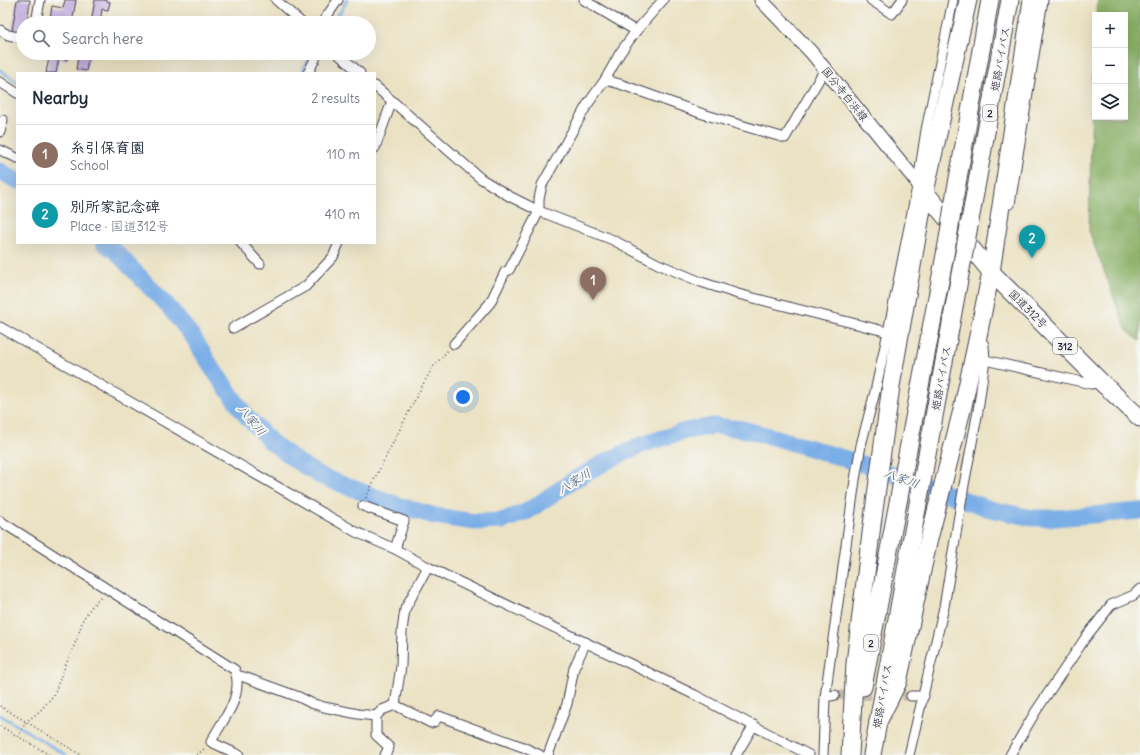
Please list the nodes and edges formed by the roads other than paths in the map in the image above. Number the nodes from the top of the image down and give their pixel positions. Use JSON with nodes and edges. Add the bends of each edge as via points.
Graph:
{"nodes":[{"id":1,"x":40,"y":0,"type":"edge"},
{"id":2,"x":276,"y":0,"type":"edge"},
{"id":3,"x":338,"y":0,"type":"edge"},
{"id":4,"x":584,"y":0,"type":"edge"},
{"id":5,"x":663,"y":0,"type":"edge"},
{"id":6,"x":761,"y":0,"type":"edge"},
{"id":7,"x":871,"y":0,"type":"edge"},
{"id":8,"x":902,"y":0,"type":"edge"},
{"id":9,"x":953,"y":0,"type":"edge"},
{"id":10,"x":968,"y":0,"type":"edge"},
{"id":11,"x":990,"y":0,"type":"edge"},
{"id":12,"x":1010,"y":0,"type":"edge"},
{"id":13,"x":1032,"y":0,"type":"edge"},
{"id":14,"x":1043,"y":0,"type":"edge"},
{"id":15,"x":37,"y":16,"type":"edge"},
{"id":16,"x":294,"y":16,"type":"edge"},
{"id":17,"x":327,"y":16,"type":"edge"},
{"id":18,"x":0,"y":30,"type":"edge"},
{"id":19,"x":636,"y":30,"type":"junction"},
{"id":20,"x":16,"y":37,"type":"edge"},
{"id":21,"x":314,"y":60,"type":"edge"},
{"id":22,"x":345,"y":60,"type":"edge"},
{"id":23,"x":825,"y":69,"type":"junction"},
{"id":24,"x":308,"y":72,"type":"edge"},
{"id":25,"x":359,"y":72,"type":"edge"},
{"id":26,"x":605,"y":80,"type":"junction"},
{"id":27,"x":0,"y":82,"type":"edge"},
{"id":28,"x":376,"y":87,"type":"edge"},
{"id":29,"x":16,"y":92,"type":"edge"},
{"id":30,"x":392,"y":101,"type":"junction"},
{"id":31,"x":3,"y":120,"type":"dead end"},
{"id":32,"x":0,"y":132,"type":"edge"},
{"id":33,"x":376,"y":145,"type":"edge"},
{"id":34,"x":0,"y":150,"type":"edge"},
{"id":35,"x":16,"y":158,"type":"edge"},
{"id":36,"x":921,"y":187,"type":"junction"},
{"id":37,"x":539,"y":211,"type":"junction"},
{"id":38,"x":242,"y":244,"type":"edge"},
{"id":39,"x":339,"y":244,"type":"edge"},
{"id":40,"x":260,"y":264,"type":"dead end"},
{"id":41,"x":991,"y":272,"type":"junction"},
{"id":42,"x":0,"y":326,"type":"edge"},
{"id":43,"x":233,"y":328,"type":"dead end"},
{"id":44,"x":888,"y":332,"type":"junction"},
{"id":45,"x":978,"y":336,"type":"junction"},
{"id":46,"x":454,"y":344,"type":"road end"},
{"id":47,"x":985,"y":360,"type":"junction"},
{"id":48,"x":1101,"y":382,"type":"junction"},
{"id":49,"x":1140,"y":418,"type":"edge"},
{"id":50,"x":363,"y":506,"type":"road end"},
{"id":51,"x":0,"y":521,"type":"edge"},
{"id":52,"x":395,"y":548,"type":"junction"},
{"id":53,"x":428,"y":567,"type":"junction"},
{"id":54,"x":1140,"y":589,"type":"edge"},
{"id":55,"x":586,"y":642,"type":"junction"},
{"id":56,"x":236,"y":675,"type":"junction"},
{"id":57,"x":835,"y":695,"type":"tunnel mouth"},
{"id":58,"x":911,"y":696,"type":"tunnel mouth"},
{"id":59,"x":924,"y":696,"type":"junction"},
{"id":60,"x":825,"y":697,"type":"junction"},
{"id":61,"x":395,"y":705,"type":"junction"},
{"id":62,"x":376,"y":716,"type":"junction"},
{"id":63,"x":878,"y":722,"type":"junction"},
{"id":64,"x":754,"y":725,"type":"junction"},
{"id":65,"x":239,"y":755,"type":"edge"},
{"id":66,"x":385,"y":755,"type":"edge"},
{"id":67,"x":540,"y":755,"type":"edge"},
{"id":68,"x":548,"y":755,"type":"edge"},
{"id":69,"x":736,"y":755,"type":"edge"},
{"id":70,"x":809,"y":755,"type":"edge"},
{"id":71,"x":823,"y":755,"type":"edge"},
{"id":72,"x":851,"y":755,"type":"edge"},
{"id":73,"x":872,"y":755,"type":"edge"},
{"id":74,"x":909,"y":755,"type":"edge"},
{"id":75,"x":1010,"y":755,"type":"edge"}],
"edges":[{"from":1,"to":15,"type":"street"},
{"from":2,"to":16,"type":"street"},
{"from":3,"to":17,"type":"street"},
{"from":4,"to":19,"type":"street"},
{"from":5,"to":19,"type":"street"},
{"from":6,"to":23,"type":"main road","name":"国分寺白浜線"},
{"from":7,"to":8,"type":"street","via":[[892,14]]},
{"from":9,"to":36,"type":"street","via":[[926,130]]},
{"from":10,"to":36,"type":"highway"},
{"from":11,"to":72,"type":"highway","name":"姫路バイパス","number":"2","bridge":true},
{"from":12,"to":63,"type":"highway","name":"姫路バイパス","number":"2","bridge":true},
{"from":13,"to":41,"type":"highway"},
{"from":14,"to":41,"type":"street","via":[[1002,248]]},
{"from":18,"to":20,"type":"street"},
{"from":19,"to":26,"type":"street"},
{"from":21,"to":24,"type":"street"},
{"from":22,"to":25,"type":"street"},
{"from":23,"to":26,"type":"street","via":[[785,138],[703,114]]},
{"from":23,"to":36,"type":"main road","name":"国分寺白浜線"},
{"from":26,"to":37,"type":"street","via":[[587,105],[542,185]]},
{"from":27,"to":29,"type":"street"},
{"from":28,"to":30,"type":"street"},
{"from":30,"to":33,"type":"street"},
{"from":30,"to":37,"type":"street","via":[[480,178]]},
{"from":31,"to":32,"type":"street"},
{"from":34,"to":35,"type":"street"},
{"from":36,"to":41,"type":"highway","name":"国道312号","number":"312"},
{"from":36,"to":44,"type":"street"},
{"from":36,"to":72,"type":"highway","via":[[872,525],[855,663]]},
{"from":37,"to":44,"type":"street","via":[[613,240],[658,264],[701,282],[738,294]]},
{"from":37,"to":46,"type":"street","via":[[490,303]]},
{"from":38,"to":40,"type":"street"},
{"from":39,"to":43,"type":"street","via":[[333,257],[306,286]]},
{"from":41,"to":45,"type":"highway"},
{"from":41,"to":48,"type":"highway","name":"国道312号","number":"312"},
{"from":42,"to":52,"type":"street","via":[[356,532]]},
{"from":44,"to":60,"type":"street","via":[[861,445]]},
{"from":45,"to":47,"type":"street","via":[[984,345]]},
{"from":45,"to":63,"type":"highway","via":[[928,543],[898,682]]},
{"from":47,"to":48,"type":"street","via":[[1091,384]]},
{"from":47,"to":59,"type":"street","via":[[944,607]]},
{"from":48,"to":49,"type":"highway","name":"国道312号","number":"312"},
{"from":50,"to":52,"type":"street","via":[[404,521]]},
{"from":51,"to":56,"type":"street","via":[[235,670]]},
{"from":52,"to":53,"type":"street"},
{"from":53,"to":55,"type":"street"},
{"from":53,"to":61,"type":"street","via":[[405,609]]},
{"from":54,"to":75,"type":"street","via":[[1134,595],[1111,605],[1036,711]]},
{"from":55,"to":64,"type":"street"},
{"from":55,"to":68,"type":"street","via":[[574,668],[567,704]]},
{"from":56,"to":62,"type":"street","via":[[310,703]]},
{"from":56,"to":65,"type":"street","via":[[238,682],[230,710],[211,742]]},
{"from":57,"to":60,"type":"street"},
{"from":58,"to":59,"type":"street"},
{"from":59,"to":74,"type":"street"},
{"from":60,"to":71,"type":"street"},
{"from":61,"to":62,"type":"street","via":[[382,710]]},
{"from":61,"to":67,"type":"street","via":[[431,723],[439,716]]},
{"from":62,"to":66,"type":"street","via":[[376,735],[389,747]]},
{"from":63,"to":73,"type":"highway","name":"姫路バイパス","number":"2"},
{"from":64,"to":69,"type":"street"},
{"from":64,"to":70,"type":"street"}]}
